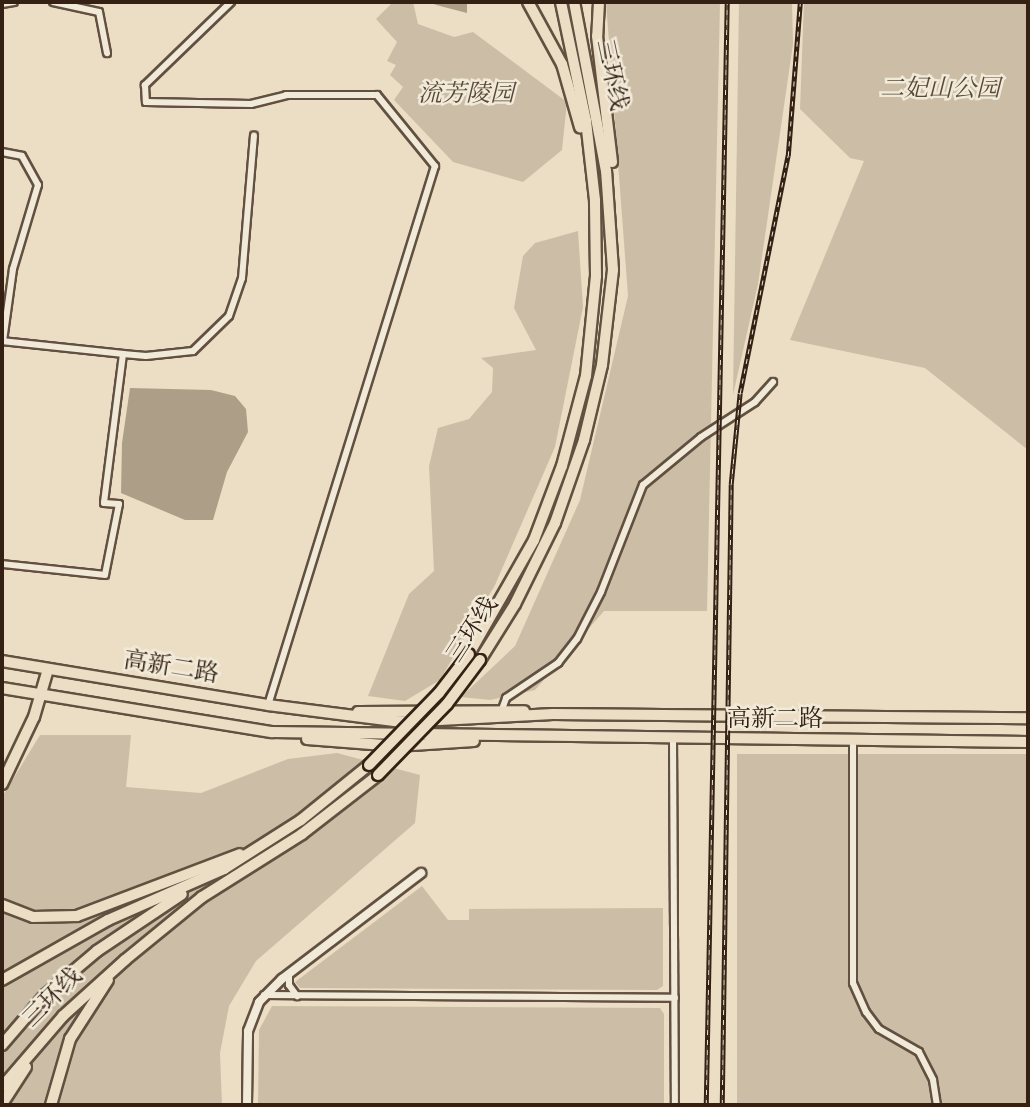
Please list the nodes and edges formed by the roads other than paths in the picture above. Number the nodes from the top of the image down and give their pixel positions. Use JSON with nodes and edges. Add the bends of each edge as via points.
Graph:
{"nodes":[{"id":1,"x":14,"y":2,"type":"edge"},
{"id":2,"x":53,"y":2,"type":"edge"},
{"id":3,"x":231,"y":2,"type":"edge"},
{"id":4,"x":528,"y":2,"type":"edge"},
{"id":5,"x":561,"y":2,"type":"edge"},
{"id":6,"x":574,"y":2,"type":"edge"},
{"id":7,"x":599,"y":2,"type":"edge"},
{"id":8,"x":2,"y":4,"type":"edge"},
{"id":9,"x":107,"y":53,"type":"dead end"},
{"id":10,"x":254,"y":136,"type":"dead end"},
{"id":11,"x":2,"y":152,"type":"edge"},
{"id":12,"x":610,"y":225,"type":"junction"},
{"id":13,"x":596,"y":275,"type":"junction"},
{"id":14,"x":2,"y":341,"type":"edge"},
{"id":15,"x":123,"y":354,"type":"junction"},
{"id":16,"x":773,"y":382,"type":"dead end"},
{"id":17,"x":2,"y":564,"type":"edge"},
{"id":18,"x":2,"y":661,"type":"edge"},
{"id":19,"x":48,"y":669,"type":"junction"},
{"id":20,"x":2,"y":688,"type":"edge"},
{"id":21,"x":43,"y":695,"type":"junction"},
{"id":22,"x":268,"y":705,"type":"junction"},
{"id":23,"x":502,"y":712,"type":"junction"},
{"id":24,"x":334,"y":714,"type":"junction"},
{"id":25,"x":553,"y":714,"type":"junction"},
{"id":26,"x":34,"y":717,"type":"junction"},
{"id":27,"x":1028,"y":718,"type":"edge"},
{"id":28,"x":673,"y":739,"type":"junction"},
{"id":29,"x":853,"y":741,"type":"junction"},
{"id":30,"x":1028,"y":742,"type":"edge"},
{"id":31,"x":2,"y":772,"type":"edge"},
{"id":32,"x":2,"y":784,"type":"edge"},
{"id":33,"x":260,"y":847,"type":"junction"},
{"id":34,"x":421,"y":873,"type":"dead end"},
{"id":35,"x":2,"y":905,"type":"edge"},
{"id":36,"x":148,"y":909,"type":"junction"},
{"id":37,"x":125,"y":960,"type":"junction"},
{"id":38,"x":289,"y":974,"type":"junction"},
{"id":39,"x":2,"y":980,"type":"edge"},
{"id":40,"x":264,"y":995,"type":"junction"},
{"id":41,"x":297,"y":996,"type":"junction"},
{"id":42,"x":675,"y":998,"type":"junction"},
{"id":43,"x":62,"y":1016,"type":"junction"},
{"id":44,"x":2,"y":1045,"type":"edge"},
{"id":45,"x":2,"y":1087,"type":"edge"},
{"id":46,"x":2,"y":1104,"type":"edge"},
{"id":47,"x":51,"y":1105,"type":"edge"},
{"id":48,"x":247,"y":1105,"type":"edge"},
{"id":49,"x":675,"y":1105,"type":"edge"},
{"id":50,"x":937,"y":1105,"type":"edge"}],
"edges":[{"from":1,"to":8,"type":"street"},
{"from":2,"to":9,"type":"street","via":[[99,12]]},
{"from":3,"to":22,"type":"street","via":[[145,85],[146,102],[251,104],[286,95],[377,94],[435,166]]},
{"from":4,"to":13,"type":"highway","via":[[557,51],[579,122]]},
{"from":5,"to":13,"type":"highway","name":"三环线","via":[[590,148]]},
{"from":6,"to":12,"type":"highway","name":"三环线","via":[[600,129]]},
{"from":7,"to":12,"type":"highway","via":[[597,36],[612,170]]},
{"from":10,"to":15,"type":"street","via":[[242,278],[229,316],[193,351]]},
{"from":11,"to":14,"type":"street","via":[[22,156],[38,185],[13,270]]},
{"from":12,"to":37,"type":"highway","name":"三环线","bridge":true,"via":[[613,270],[602,365],[584,440],[555,523],[515,604],[480,660],[447,704],[378,775],[302,834],[202,897]]},
{"from":13,"to":33,"type":"highway","name":"三环线","bridge":true,"via":[[586,376],[562,466],[534,540],[469,654],[439,693],[369,765]]},
{"from":14,"to":15,"type":"street"},
{"from":15,"to":17,"type":"street","via":[[104,503],[119,504],[105,575]]},
{"from":16,"to":23,"type":"street","via":[[755,402],[701,437],[643,485],[601,592],[576,639],[558,663],[506,698]]},
{"from":18,"to":19,"type":"main road","name":"高新二路"},
{"from":19,"to":21,"type":"main road"},
{"from":19,"to":22,"type":"main road","name":"高新二路"},
{"from":20,"to":21,"type":"main road","name":"高新二路"},
{"from":21,"to":26,"type":"main road"},
{"from":21,"to":28,"type":"main road","name":"高新二路","via":[[272,732]]},
{"from":22,"to":24,"type":"main road","name":"高新二路"},
{"from":23,"to":24,"type":"main road","name":"高新二路"},
{"from":23,"to":25,"type":"main road","name":"高新二路"},
{"from":24,"to":25,"type":"main road","name":"高新二路","via":[[402,722]]},
{"from":25,"to":27,"type":"main road","name":"高新二路"},
{"from":26,"to":31,"type":"street"},
{"from":26,"to":32,"type":"highway"},
{"from":28,"to":29,"type":"main road","name":"高新二路"},
{"from":28,"to":42,"type":"street"},
{"from":29,"to":30,"type":"main road","name":"高新二路"},
{"from":29,"to":50,"type":"street","via":[[853,983],[872,1021],[919,1052],[933,1080]]},
{"from":33,"to":35,"type":"highway","via":[[77,916],[33,918]]},
{"from":33,"to":36,"type":"highway","name":"三环线"},
{"from":34,"to":38,"type":"street"},
{"from":36,"to":39,"type":"highway","name":"三环线","via":[[70,940]]},
{"from":36,"to":44,"type":"highway","via":[[53,988]]},
{"from":37,"to":43,"type":"highway","name":"三环线"},
{"from":37,"to":47,"type":"highway","via":[[69,1039]]},
{"from":38,"to":40,"type":"street"},
{"from":38,"to":41,"type":"street","via":[[289,985]]},
{"from":40,"to":41,"type":"street"},
{"from":40,"to":48,"type":"street","via":[[248,1031]]},
{"from":41,"to":42,"type":"street"},
{"from":42,"to":49,"type":"street"},
{"from":43,"to":45,"type":"highway","name":"三环线"},
{"from":43,"to":46,"type":"highway"}]}
